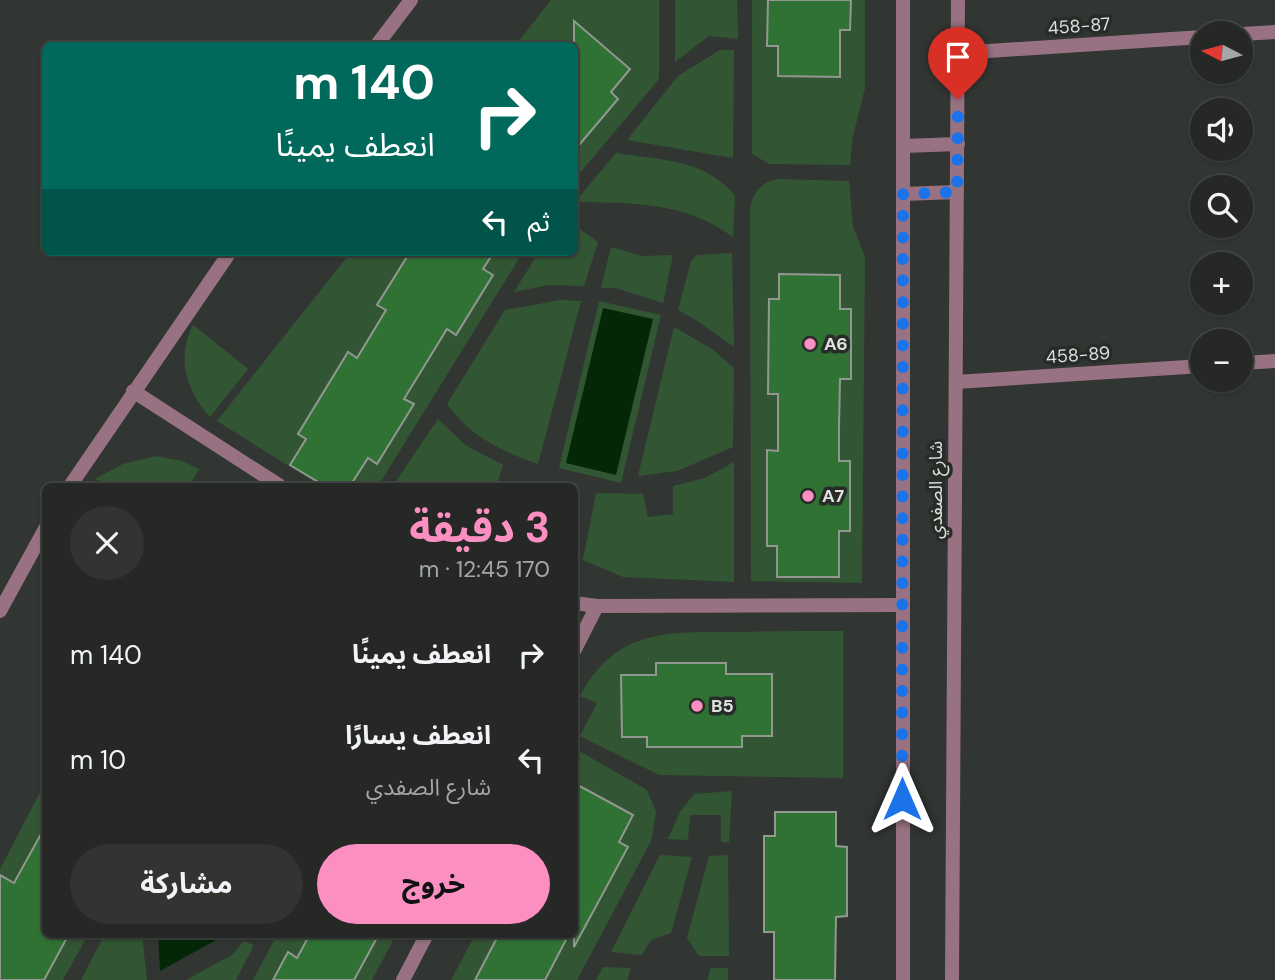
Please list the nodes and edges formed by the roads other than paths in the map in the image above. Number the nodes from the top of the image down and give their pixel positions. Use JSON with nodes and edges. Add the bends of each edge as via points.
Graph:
{"nodes":[{"id":1,"x":411,"y":0,"type":"edge"},
{"id":2,"x":903,"y":0,"type":"edge"},
{"id":3,"x":958,"y":0,"type":"edge"},
{"id":4,"x":1275,"y":32,"type":"edge"},
{"id":5,"x":1253,"y":33,"type":"edge"},
{"id":6,"x":1190,"y":38,"type":"edge"},
{"id":7,"x":379,"y":42,"type":"edge"},
{"id":8,"x":958,"y":53,"type":"junction"},
{"id":9,"x":958,"y":144,"type":"junction"},
{"id":10,"x":903,"y":146,"type":"junction"},
{"id":11,"x":957,"y":192,"type":"junction"},
{"id":12,"x":903,"y":194,"type":"junction"},
{"id":13,"x":227,"y":256,"type":"edge"},
{"id":14,"x":1275,"y":360,"type":"edge"},
{"id":15,"x":1253,"y":362,"type":"edge"},
{"id":16,"x":1190,"y":367,"type":"edge"},
{"id":17,"x":956,"y":382,"type":"junction"},
{"id":18,"x":132,"y":391,"type":"junction"},
{"id":19,"x":72,"y":483,"type":"edge"},
{"id":20,"x":275,"y":483,"type":"edge"},
{"id":21,"x":42,"y":534,"type":"edge"},
{"id":22,"x":578,"y":604,"type":"edge"},
{"id":23,"x":902,"y":605,"type":"junction"},
{"id":24,"x":597,"y":606,"type":"junction"},
{"id":25,"x":0,"y":611,"type":"edge"},
{"id":26,"x":578,"y":643,"type":"edge"},
{"id":27,"x":424,"y":938,"type":"edge"},
{"id":28,"x":403,"y":980,"type":"edge"},
{"id":29,"x":903,"y":980,"type":"edge"},
{"id":30,"x":952,"y":980,"type":"edge"}],
"edges":[{"from":1,"to":7,"type":"street"},
{"from":2,"to":10,"type":"street"},
{"from":3,"to":8,"type":"street","name":"شارع الصفدي"},
{"from":4,"to":5,"type":"street"},
{"from":6,"to":8,"type":"street","name":"458-87"},
{"from":8,"to":9,"type":"street","name":"شارع الصفدي"},
{"from":9,"to":10,"type":"street"},
{"from":9,"to":11,"type":"street","name":"شارع الصفدي"},
{"from":10,"to":12,"type":"street"},
{"from":11,"to":12,"type":"street"},
{"from":11,"to":17,"type":"street","name":"شارع الصفدي"},
{"from":12,"to":23,"type":"street"},
{"from":13,"to":18,"type":"street"},
{"from":14,"to":15,"type":"street"},
{"from":16,"to":17,"type":"street","name":"458-89"},
{"from":17,"to":30,"type":"street","name":"شارع الصفدي"},
{"from":18,"to":19,"type":"street"},
{"from":18,"to":20,"type":"street"},
{"from":21,"to":25,"type":"street"},
{"from":22,"to":24,"type":"street"},
{"from":23,"to":24,"type":"street"},
{"from":23,"to":29,"type":"street"},
{"from":24,"to":26,"type":"street"},
{"from":27,"to":28,"type":"street"}]}
